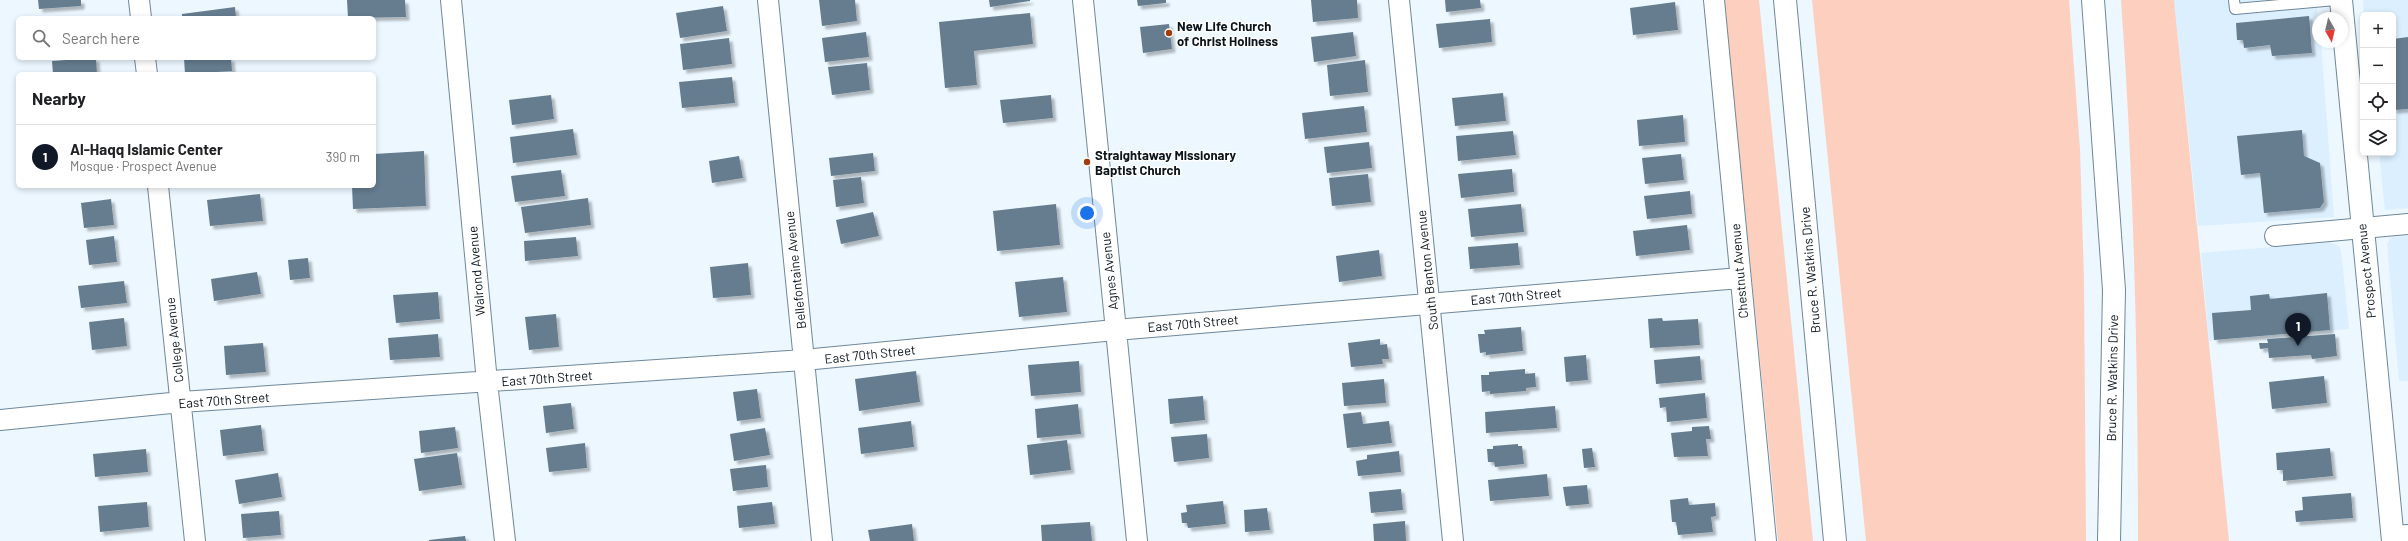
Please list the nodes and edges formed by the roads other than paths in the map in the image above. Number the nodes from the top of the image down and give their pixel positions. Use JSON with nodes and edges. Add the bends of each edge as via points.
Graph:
{"nodes":[{"id":1,"x":139,"y":0,"type":"edge"},
{"id":2,"x":451,"y":0,"type":"edge"},
{"id":3,"x":768,"y":0,"type":"edge"},
{"id":4,"x":1083,"y":0,"type":"edge"},
{"id":5,"x":1399,"y":0,"type":"edge"},
{"id":6,"x":1714,"y":0,"type":"edge"},
{"id":7,"x":1785,"y":0,"type":"edge"},
{"id":8,"x":2093,"y":0,"type":"edge"},
{"id":9,"x":2234,"y":0,"type":"edge"},
{"id":10,"x":2336,"y":0,"type":"edge"},
{"id":11,"x":2341,"y":0,"type":"edge"},
{"id":12,"x":141,"y":16,"type":"edge"},
{"id":13,"x":145,"y":60,"type":"edge"},
{"id":14,"x":147,"y":72,"type":"edge"},
{"id":15,"x":158,"y":188,"type":"edge"},
{"id":16,"x":2408,"y":224,"type":"edge"},
{"id":17,"x":2362,"y":228,"type":"junction"},
{"id":18,"x":2275,"y":236,"type":"dead end"},
{"id":19,"x":1740,"y":278,"type":"junction"},
{"id":20,"x":1430,"y":304,"type":"junction"},
{"id":21,"x":1115,"y":330,"type":"junction"},
{"id":22,"x":804,"y":360,"type":"junction"},
{"id":23,"x":487,"y":382,"type":"junction"},
{"id":24,"x":181,"y":402,"type":"junction"},
{"id":25,"x":0,"y":420,"type":"edge"},
{"id":26,"x":2398,"y":537,"type":"edge"},
{"id":27,"x":195,"y":541,"type":"edge"},
{"id":28,"x":505,"y":541,"type":"edge"},
{"id":29,"x":822,"y":541,"type":"edge"},
{"id":30,"x":1137,"y":541,"type":"edge"},
{"id":31,"x":1453,"y":541,"type":"edge"},
{"id":32,"x":1766,"y":541,"type":"edge"},
{"id":33,"x":1835,"y":541,"type":"edge"},
{"id":34,"x":2109,"y":541,"type":"edge"}],
"edges":[{"from":1,"to":12,"type":"street"},
{"from":2,"to":23,"type":"street","name":"Walrond Avenue"},
{"from":3,"to":22,"type":"street","name":"Bellefontaine Avenue"},
{"from":4,"to":21,"type":"street","name":"Agnes Avenue"},
{"from":5,"to":20,"type":"street","name":"South Benton Avenue"},
{"from":6,"to":19,"type":"street","name":"Chestnut Avenue"},
{"from":7,"to":33,"type":"main road","name":"Bruce R. Watkins Drive"},
{"from":8,"to":34,"type":"main road","name":"Bruce R. Watkins Drive","via":[[2114,290]]},
{"from":9,"to":10,"type":"lane","via":[[2235,8]]},
{"from":11,"to":17,"type":"main road","name":"Prospect Avenue"},
{"from":13,"to":14,"type":"street"},
{"from":15,"to":24,"type":"street","name":"College Avenue"},
{"from":16,"to":17,"type":"street"},
{"from":17,"to":18,"type":"street"},
{"from":17,"to":26,"type":"main road","name":"Prospect Avenue"},
{"from":19,"to":20,"type":"street","name":"East 70th Street"},
{"from":19,"to":32,"type":"street","name":"Chestnut Avenue"},
{"from":20,"to":21,"type":"street","name":"East 70th Street"},
{"from":20,"to":31,"type":"street","name":"South Benton Avenue"},
{"from":21,"to":22,"type":"street","name":"East 70th Street"},
{"from":21,"to":30,"type":"street","name":"Agnes Avenue"},
{"from":22,"to":23,"type":"street","name":"East 70th Street"},
{"from":22,"to":29,"type":"street","name":"Bellefontaine Avenue"},
{"from":23,"to":24,"type":"street","name":"East 70th Street"},
{"from":23,"to":28,"type":"street","name":"Walrond Avenue"},
{"from":24,"to":25,"type":"street","name":"East 70th Street"},
{"from":24,"to":27,"type":"street","name":"College Avenue"}]}
